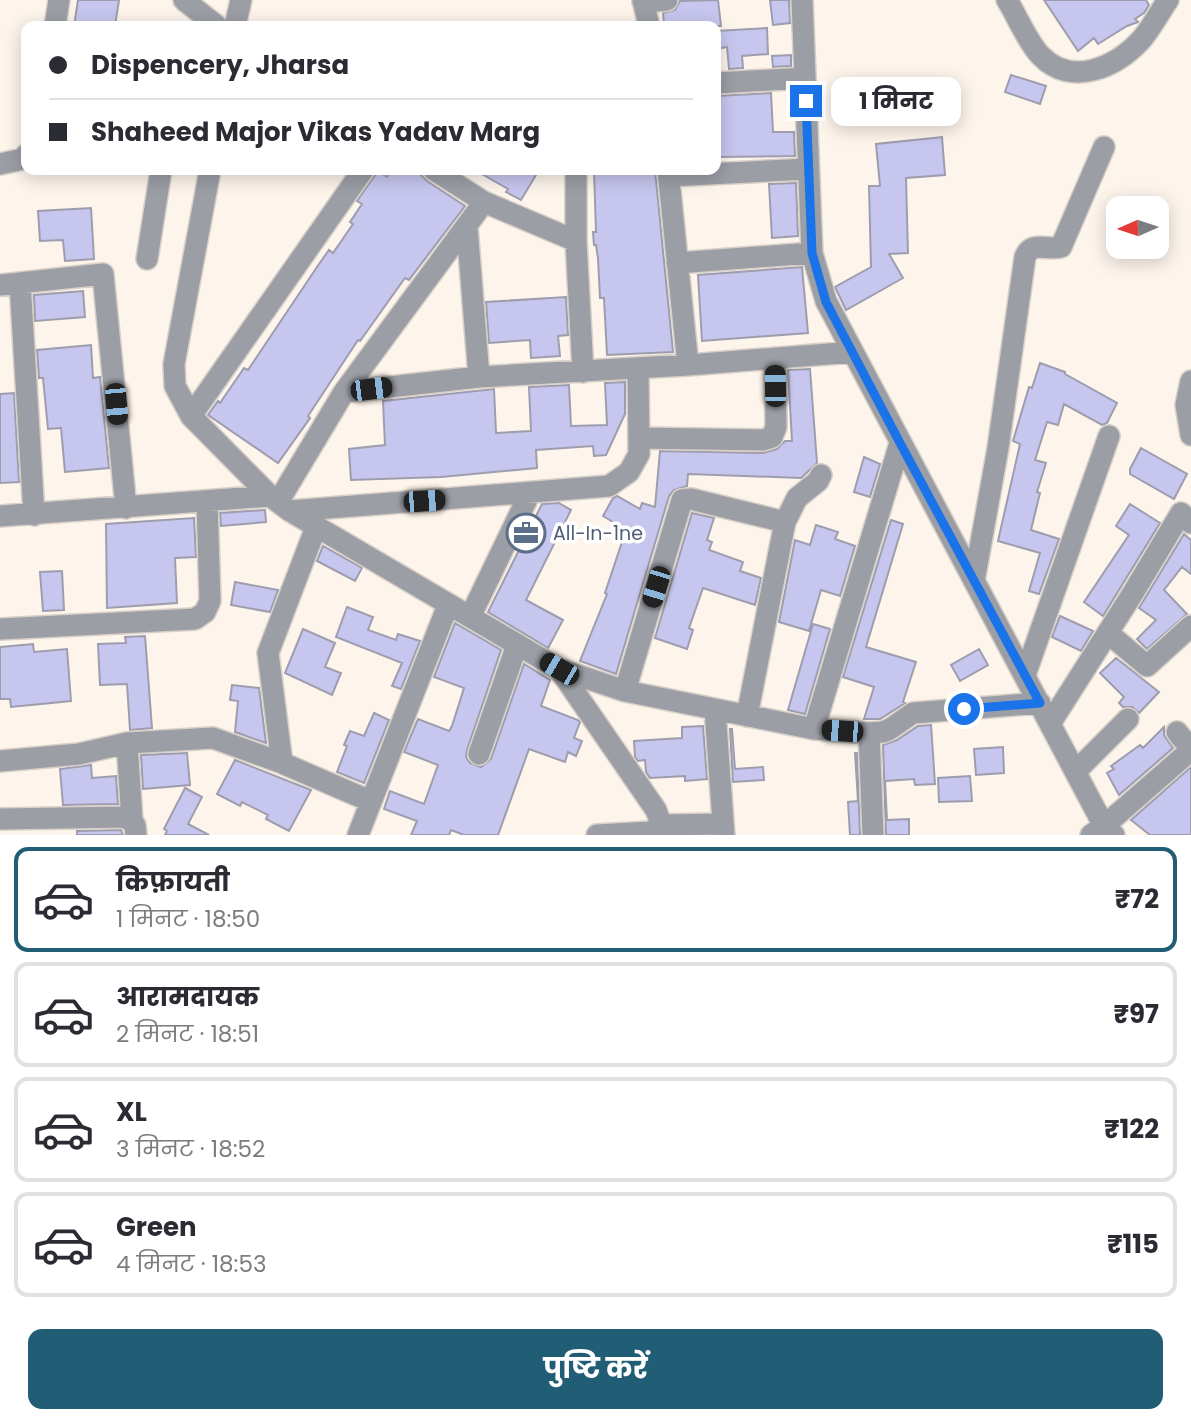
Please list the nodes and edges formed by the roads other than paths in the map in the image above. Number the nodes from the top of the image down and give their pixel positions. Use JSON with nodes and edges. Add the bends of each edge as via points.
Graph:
{"nodes":[{"id":1,"x":60,"y":0,"type":"edge"},
{"id":2,"x":241,"y":0,"type":"edge"},
{"id":3,"x":667,"y":0,"type":"edge"},
{"id":4,"x":802,"y":0,"type":"edge"},
{"id":5,"x":1007,"y":0,"type":"edge"},
{"id":6,"x":1168,"y":0,"type":"edge"},
{"id":7,"x":643,"y":1,"type":"edge"},
{"id":8,"x":189,"y":8,"type":"edge"},
{"id":9,"x":56,"y":21,"type":"edge"},
{"id":10,"x":209,"y":21,"type":"edge"},
{"id":11,"x":236,"y":21,"type":"edge"},
{"id":12,"x":648,"y":21,"type":"edge"},
{"id":13,"x":805,"y":78,"type":"junction"},
{"id":14,"x":721,"y":83,"type":"edge"},
{"id":15,"x":1104,"y":147,"type":"dead end"},
{"id":16,"x":21,"y":159,"type":"edge"},
{"id":17,"x":0,"y":164,"type":"edge"},
{"id":18,"x":808,"y":169,"type":"junction"},
{"id":19,"x":721,"y":172,"type":"edge"},
{"id":20,"x":160,"y":175,"type":"edge"},
{"id":21,"x":209,"y":175,"type":"edge"},
{"id":22,"x":360,"y":175,"type":"edge"},
{"id":23,"x":442,"y":175,"type":"edge"},
{"id":24,"x":576,"y":175,"type":"edge"},
{"id":25,"x":669,"y":175,"type":"edge"},
{"id":26,"x":484,"y":202,"type":"junction"},
{"id":27,"x":467,"y":227,"type":"junction"},
{"id":28,"x":576,"y":241,"type":"junction"},
{"id":29,"x":812,"y":253,"type":"junction"},
{"id":30,"x":147,"y":259,"type":"dead end"},
{"id":31,"x":677,"y":263,"type":"junction"},
{"id":32,"x":10,"y":284,"type":"edge"},
{"id":33,"x":853,"y":352,"type":"junction"},
{"id":34,"x":775,"y":358,"type":"junction"},
{"id":35,"x":688,"y":365,"type":"junction"},
{"id":36,"x":638,"y":368,"type":"junction"},
{"id":37,"x":583,"y":372,"type":"junction"},
{"id":38,"x":479,"y":377,"type":"junction"},
{"id":39,"x":1191,"y":380,"type":"edge"},
{"id":40,"x":344,"y":392,"type":"junction"},
{"id":41,"x":191,"y":416,"type":"junction"},
{"id":42,"x":1191,"y":435,"type":"edge"},
{"id":43,"x":1109,"y":436,"type":"dead end"},
{"id":44,"x":640,"y":438,"type":"junction"},
{"id":45,"x":900,"y":443,"type":"junction"},
{"id":46,"x":821,"y":475,"type":"dead end"},
{"id":47,"x":530,"y":493,"type":"junction"},
{"id":48,"x":207,"y":501,"type":"junction"},
{"id":49,"x":279,"y":503,"type":"junction"},
{"id":50,"x":126,"y":508,"type":"junction"},
{"id":51,"x":34,"y":515,"type":"junction"},
{"id":52,"x":0,"y":516,"type":"edge"},
{"id":53,"x":785,"y":523,"type":"junction"},
{"id":54,"x":1191,"y":523,"type":"edge"},
{"id":55,"x":316,"y":527,"type":"junction"},
{"id":56,"x":974,"y":581,"type":"junction"},
{"id":57,"x":448,"y":605,"type":"junction"},
{"id":58,"x":470,"y":617,"type":"junction"},
{"id":59,"x":0,"y":629,"type":"edge"},
{"id":60,"x":1189,"y":631,"type":"edge"},
{"id":61,"x":1108,"y":633,"type":"junction"},
{"id":62,"x":517,"y":645,"type":"junction"},
{"id":63,"x":559,"y":669,"type":"junction"},
{"id":64,"x":1025,"y":675,"type":"junction"},
{"id":65,"x":625,"y":691,"type":"junction"},
{"id":66,"x":1040,"y":703,"type":"junction"},
{"id":67,"x":715,"y":709,"type":"junction"},
{"id":68,"x":747,"y":716,"type":"junction"},
{"id":69,"x":1128,"y":719,"type":"dead end"},
{"id":70,"x":1051,"y":722,"type":"junction"},
{"id":71,"x":814,"y":729,"type":"junction"},
{"id":72,"x":869,"y":733,"type":"junction"},
{"id":73,"x":1177,"y":733,"type":"dead end"},
{"id":74,"x":127,"y":743,"type":"junction"},
{"id":75,"x":1191,"y":750,"type":"edge"},
{"id":76,"x":479,"y":754,"type":"dead end"},
{"id":77,"x":0,"y":761,"type":"edge"},
{"id":78,"x":282,"y":763,"type":"junction"},
{"id":79,"x":1076,"y":771,"type":"junction"},
{"id":80,"x":370,"y":801,"type":"junction"},
{"id":81,"x":0,"y":819,"type":"edge"},
{"id":82,"x":658,"y":825,"type":"junction"},
{"id":83,"x":134,"y":827,"type":"edge"},
{"id":84,"x":724,"y":830,"type":"edge"},
{"id":85,"x":1103,"y":832,"type":"edge"},
{"id":86,"x":358,"y":835,"type":"edge"},
{"id":87,"x":611,"y":835,"type":"edge"},
{"id":88,"x":873,"y":835,"type":"edge"}],
"edges":[{"from":1,"to":9,"type":"street"},
{"from":2,"to":11,"type":"street"},
{"from":3,"to":7,"type":"street"},
{"from":4,"to":13,"type":"street"},
{"from":5,"to":6,"type":"street","via":[[1040,55],[1058,69],[1079,73],[1108,66],[1141,40]]},
{"from":7,"to":12,"type":"street"},
{"from":8,"to":10,"type":"street"},
{"from":13,"to":14,"type":"street"},
{"from":13,"to":18,"type":"street"},
{"from":15,"to":56,"type":"street","via":[[1061,247],[1033,246],[1025,257]]},
{"from":16,"to":17,"type":"street"},
{"from":18,"to":19,"type":"street"},
{"from":18,"to":29,"type":"street"},
{"from":20,"to":30,"type":"street"},
{"from":21,"to":41,"type":"street","via":[[174,364],[175,386]]},
{"from":22,"to":41,"type":"street"},
{"from":23,"to":26,"type":"street"},
{"from":24,"to":28,"type":"street"},
{"from":25,"to":31,"type":"street"},
{"from":26,"to":27,"type":"street"},
{"from":26,"to":28,"type":"street"},
{"from":27,"to":38,"type":"street"},
{"from":27,"to":40,"type":"street"},
{"from":28,"to":37,"type":"street"},
{"from":29,"to":31,"type":"street"},
{"from":29,"to":33,"type":"street","via":[[826,302]]},
{"from":31,"to":35,"type":"street"},
{"from":32,"to":50,"type":"street","via":[[103,274]]},
{"from":32,"to":51,"type":"street"},
{"from":33,"to":34,"type":"street"},
{"from":33,"to":45,"type":"street"},
{"from":34,"to":35,"type":"street"},
{"from":34,"to":44,"type":"street","via":[[776,426],[772,437]]},
{"from":35,"to":36,"type":"street"},
{"from":36,"to":37,"type":"street"},
{"from":36,"to":44,"type":"street"},
{"from":37,"to":38,"type":"street"},
{"from":38,"to":40,"type":"street"},
{"from":39,"to":42,"type":"street","via":[[1186,405]]},
{"from":40,"to":49,"type":"street"},
{"from":41,"to":49,"type":"street"},
{"from":43,"to":64,"type":"street"},
{"from":44,"to":47,"type":"street","via":[[639,454],[629,472],[609,486]]},
{"from":45,"to":56,"type":"street"},
{"from":45,"to":71,"type":"street"},
{"from":46,"to":53,"type":"street","via":[[797,498]]},
{"from":47,"to":49,"type":"street"},
{"from":47,"to":58,"type":"street"},
{"from":48,"to":49,"type":"street"},
{"from":48,"to":50,"type":"street"},
{"from":48,"to":59,"type":"street","via":[[210,601],[195,619]]},
{"from":49,"to":55,"type":"street"},
{"from":50,"to":51,"type":"street"},
{"from":51,"to":52,"type":"street"},
{"from":53,"to":65,"type":"street","via":[[682,500]]},
{"from":53,"to":68,"type":"street"},
{"from":54,"to":61,"type":"street","via":[[1181,513]]},
{"from":55,"to":57,"type":"street"},
{"from":55,"to":78,"type":"street","via":[[268,653]]},
{"from":56,"to":64,"type":"street"},
{"from":57,"to":58,"type":"street"},
{"from":57,"to":80,"type":"street"},
{"from":58,"to":62,"type":"street"},
{"from":60,"to":61,"type":"street","via":[[1147,666]]},
{"from":61,"to":70,"type":"street"},
{"from":62,"to":63,"type":"street"},
{"from":62,"to":76,"type":"street"},
{"from":63,"to":65,"type":"street"},
{"from":63,"to":82,"type":"street","via":[[656,810]]},
{"from":64,"to":66,"type":"street"},
{"from":65,"to":67,"type":"street"},
{"from":66,"to":70,"type":"street"},
{"from":66,"to":72,"type":"street","via":[[913,713],[890,729]]},
{"from":67,"to":68,"type":"street"},
{"from":67,"to":84,"type":"street"},
{"from":68,"to":71,"type":"street"},
{"from":69,"to":79,"type":"street"},
{"from":70,"to":79,"type":"street"},
{"from":71,"to":72,"type":"street"},
{"from":72,"to":88,"type":"street"},
{"from":73,"to":75,"type":"street"},
{"from":74,"to":77,"type":"street","via":[[79,754]]},
{"from":74,"to":78,"type":"street","via":[[213,738]]},
{"from":74,"to":83,"type":"street"},
{"from":75,"to":85,"type":"street"},
{"from":78,"to":80,"type":"street"},
{"from":79,"to":85,"type":"street"},
{"from":80,"to":86,"type":"street"},
{"from":81,"to":83,"type":"street","via":[[126,817]]},
{"from":82,"to":84,"type":"street"},
{"from":82,"to":87,"type":"street","via":[[651,832]]}]}
